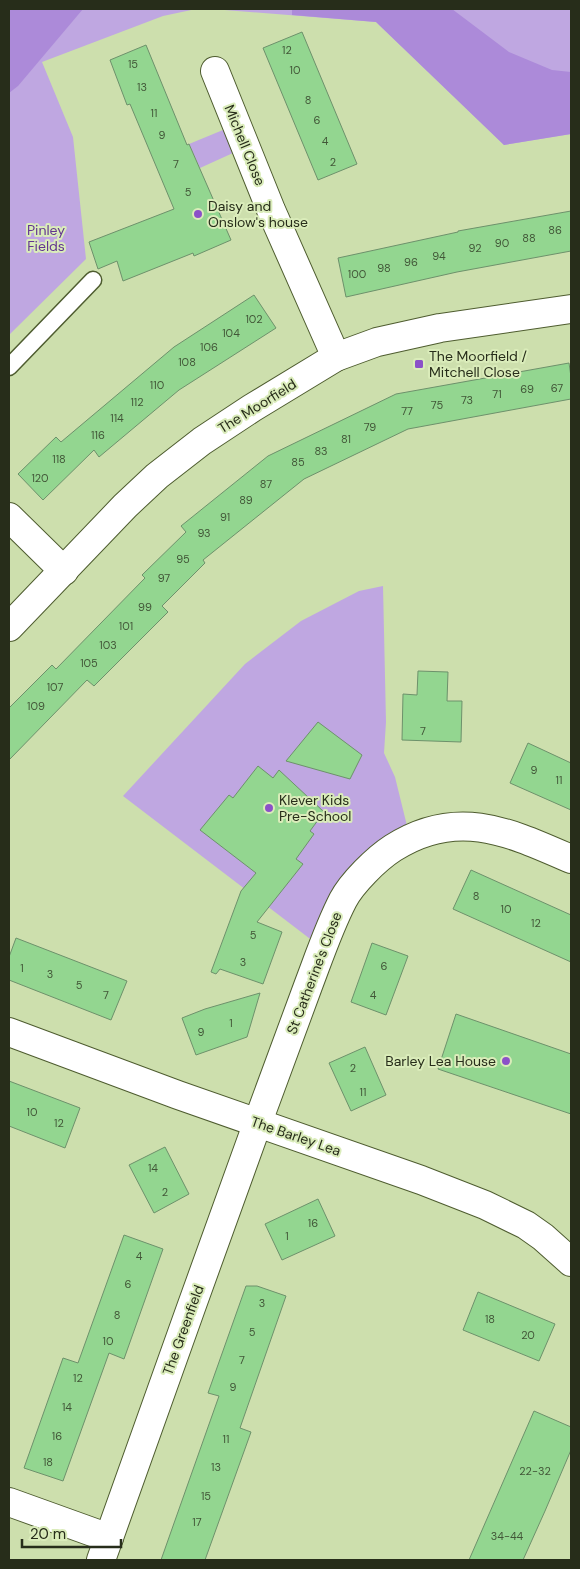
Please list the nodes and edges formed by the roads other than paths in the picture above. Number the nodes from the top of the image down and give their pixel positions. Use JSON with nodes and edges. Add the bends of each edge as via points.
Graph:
{"nodes":[{"id":1,"x":215,"y":71,"type":"dead end"},
{"id":2,"x":93,"y":280,"type":"dead end"},
{"id":3,"x":571,"y":308,"type":"edge"},
{"id":4,"x":336,"y":357,"type":"junction"},
{"id":5,"x":9,"y":367,"type":"edge"},
{"id":6,"x":9,"y":518,"type":"edge"},
{"id":7,"x":64,"y":571,"type":"junction"},
{"id":8,"x":9,"y":627,"type":"edge"},
{"id":9,"x":571,"y":859,"type":"edge"},
{"id":10,"x":9,"y":1032,"type":"edge"},
{"id":11,"x":258,"y":1123,"type":"junction"},
{"id":12,"x":571,"y":1262,"type":"edge"},
{"id":13,"x":9,"y":1502,"type":"edge"},
{"id":14,"x":105,"y":1549,"type":"edge"}],
"edges":[{"from":1,"to":4,"type":"street","name":"Michell Close","via":[[271,210]]},
{"from":2,"to":5,"type":"lane"},
{"from":3,"to":4,"type":"street","name":"The Moorfield","via":[[440,328],[377,342]]},
{"from":4,"to":7,"type":"street","name":"The Moorfield","via":[[252,408],[180,458],[125,506]]},
{"from":6,"to":7,"type":"street"},
{"from":7,"to":8,"type":"street","name":"The Moorfield"},
{"from":9,"to":11,"type":"street","name":"St Catherine's Close","via":[[487,828],[454,826],[419,833],[391,849],[364,873],[344,898],[322,948]]},
{"from":10,"to":11,"type":"street","name":"The Barley Lea"},
{"from":11,"to":12,"type":"street","name":"The Barley Lea","via":[[485,1205],[543,1237]]},
{"from":11,"to":14,"type":"street","name":"The Greenfield"},
{"from":13,"to":14,"type":"street","name":"The Greenfield"}]}
